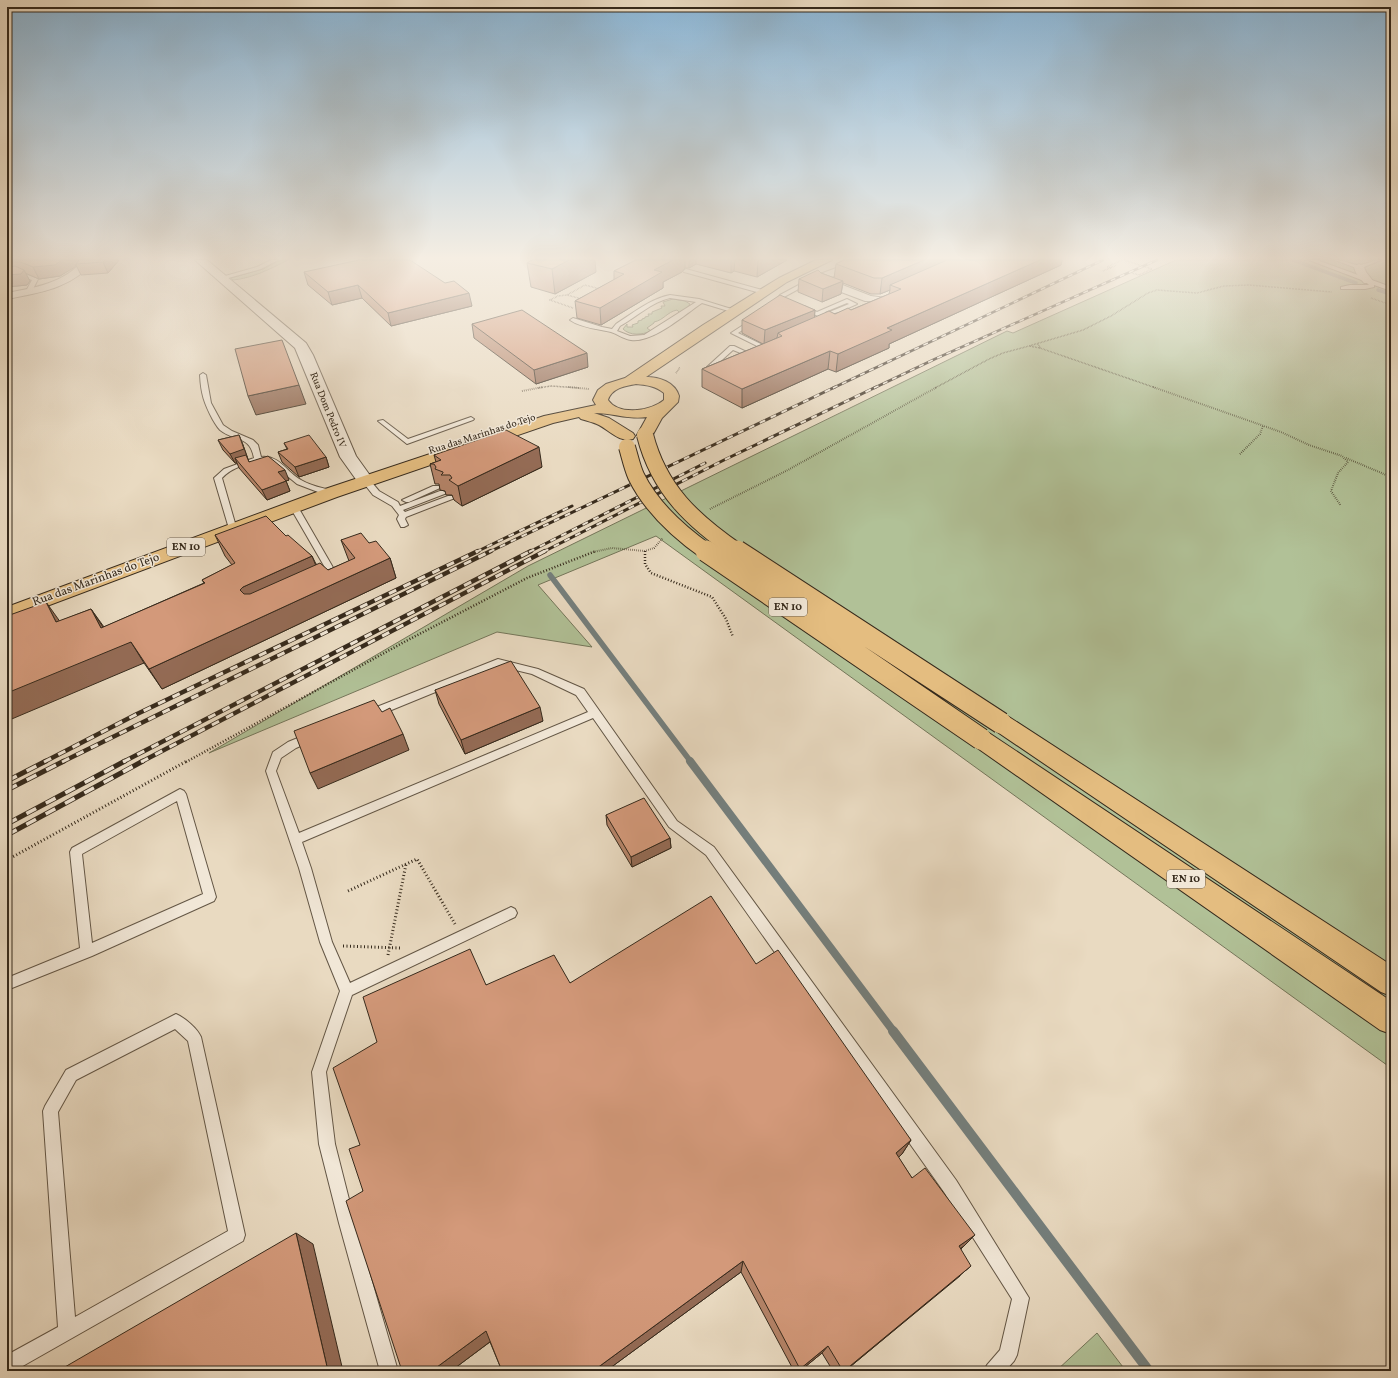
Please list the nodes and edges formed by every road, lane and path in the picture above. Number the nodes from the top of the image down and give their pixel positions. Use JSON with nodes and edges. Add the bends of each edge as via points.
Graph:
{"nodes":[{"id":1,"x":276,"y":324,"type":"edge"},
{"id":2,"x":588,"y":324,"type":"edge"},
{"id":3,"x":665,"y":324,"type":"edge"},
{"id":4,"x":715,"y":324,"type":"edge"},
{"id":5,"x":747,"y":324,"type":"edge"},
{"id":6,"x":824,"y":324,"type":"edge"},
{"id":7,"x":1094,"y":324,"type":"edge"},
{"id":8,"x":618,"y":325,"type":"joint"},
{"id":9,"x":597,"y":327,"type":"junction"},
{"id":10,"x":820,"y":327,"type":"edge"},
{"id":11,"x":614,"y":331,"type":"junction"},
{"id":12,"x":688,"y":342,"type":"junction"},
{"id":13,"x":780,"y":344,"type":"edge"},
{"id":14,"x":1038,"y":344,"type":"junction"},
{"id":15,"x":1029,"y":346,"type":"junction"},
{"id":16,"x":1040,"y":348,"type":"junction"},
{"id":17,"x":767,"y":349,"type":"junction"},
{"id":18,"x":719,"y":373,"type":"edge"},
{"id":19,"x":203,"y":375,"type":"dead end"},
{"id":20,"x":631,"y":380,"type":"junction"},
{"id":21,"x":666,"y":387,"type":"junction"},
{"id":22,"x":522,"y":391,"type":"dead end"},
{"id":23,"x":596,"y":391,"type":"junction"},
{"id":24,"x":663,"y":408,"type":"junction"},
{"id":25,"x":614,"y":411,"type":"junction"},
{"id":26,"x":565,"y":415,"type":"junction"},
{"id":27,"x":471,"y":418,"type":"dead end"},
{"id":28,"x":382,"y":421,"type":"dead end"},
{"id":29,"x":1263,"y":426,"type":"junction"},
{"id":30,"x":633,"y":439,"type":"junction"},
{"id":31,"x":1240,"y":454,"type":"dead end"},
{"id":32,"x":1342,"y":456,"type":"junction"},
{"id":33,"x":258,"y":459,"type":"junction"},
{"id":34,"x":1391,"y":477,"type":"edge"},
{"id":35,"x":366,"y":481,"type":"junction"},
{"id":36,"x":436,"y":488,"type":"edge"},
{"id":37,"x":331,"y":493,"type":"junction"},
{"id":38,"x":443,"y":493,"type":"edge"},
{"id":39,"x":451,"y":498,"type":"edge"},
{"id":40,"x":1341,"y":506,"type":"dead end"},
{"id":41,"x":294,"y":507,"type":"junction"},
{"id":42,"x":399,"y":510,"type":"junction"},
{"id":43,"x":704,"y":513,"type":"dead end"},
{"id":44,"x":404,"y":525,"type":"dead end"},
{"id":45,"x":233,"y":530,"type":"junction"},
{"id":46,"x":664,"y":537,"type":"dead end"},
{"id":47,"x":645,"y":551,"type":"junction"},
{"id":48,"x":316,"y":585,"type":"edge"},
{"id":49,"x":7,"y":614,"type":"edge"},
{"id":50,"x":733,"y":637,"type":"dead end"},
{"id":51,"x":595,"y":713,"type":"junction"},
{"id":52,"x":356,"y":719,"type":"edge"},
{"id":53,"x":991,"y":731,"type":"junction"},
{"id":54,"x":321,"y":733,"type":"edge"},
{"id":55,"x":295,"y":840,"type":"junction"},
{"id":56,"x":7,"y":860,"type":"edge"},
{"id":57,"x":406,"y":863,"type":"junction"},
{"id":58,"x":348,"y":891,"type":"dead end"},
{"id":59,"x":511,"y":914,"type":"dead end"},
{"id":60,"x":458,"y":930,"type":"dead end"},
{"id":61,"x":340,"y":946,"type":"dead end"},
{"id":62,"x":390,"y":948,"type":"junction"},
{"id":63,"x":404,"y":948,"type":"dead end"},
{"id":64,"x":87,"y":952,"type":"junction"},
{"id":65,"x":387,"y":960,"type":"dead end"},
{"id":66,"x":1391,"y":982,"type":"edge"},
{"id":67,"x":7,"y":984,"type":"edge"},
{"id":68,"x":347,"y":991,"type":"junction"},
{"id":69,"x":1391,"y":1019,"type":"edge"},
{"id":70,"x":67,"y":1331,"type":"junction"},
{"id":71,"x":7,"y":1365,"type":"edge"},
{"id":72,"x":389,"y":1371,"type":"edge"},
{"id":73,"x":993,"y":1371,"type":"edge"}],
"edges":[{"from":1,"to":35,"type":"street","name":"Rua Dom Pedro IV","via":[[301,346],[348,457]]},
{"from":2,"to":9,"type":"lane"},
{"from":3,"to":11,"type":"lane","via":[[646,336],[633,338],[624,337]]},
{"from":4,"to":12,"type":"main road"},
{"from":5,"to":17,"type":"lane","via":[[734,333]]},
{"from":6,"to":10,"type":"street"},
{"from":7,"to":14,"type":"path"},
{"from":8,"to":9,"type":"lane"},
{"from":8,"to":11,"type":"lane"},
{"from":9,"to":11,"type":"lane","via":[[605,331]]},
{"from":12,"to":20,"type":"main road"},
{"from":12,"to":21,"type":"main road","via":[[669,367]]},
{"from":13,"to":17,"type":"street"},
{"from":14,"to":15,"type":"path"},
{"from":14,"to":16,"type":"path"},
{"from":15,"to":16,"type":"path"},
{"from":15,"to":43,"type":"path","via":[[1003,352],[989,359],[810,456],[784,473]]},
{"from":16,"to":29,"type":"path"},
{"from":17,"to":18,"type":"lane","via":[[749,358],[732,347],[709,368]]},
{"from":19,"to":33,"type":"lane","via":[[206,404],[216,420],[222,429],[252,442],[258,450]]},
{"from":20,"to":21,"type":"main road","via":[[651,381]]},
{"from":20,"to":23,"type":"main road","name":"Rua das Marinhas do Tejo"},
{"from":21,"to":24,"type":"main road","via":[[672,398]]},
{"from":22,"to":23,"type":"path","via":[[551,386]]},
{"from":23,"to":25,"type":"main road","via":[[603,404]]},
{"from":23,"to":35,"type":"main road","name":"Rua das Marinhas do Tejo","number":"EN 10","via":[[572,405],[430,450],[393,465]]},
{"from":24,"to":25,"type":"main road","name":"Rua das Marinhas do Tejo","via":[[643,414]]},
{"from":24,"to":30,"type":"main road"},
{"from":25,"to":26,"type":"main road","name":"Rua das Marinhas do Tejo","number":"EN 10","via":[[594,409]]},
{"from":25,"to":30,"type":"main road","number":"EN 10","via":[[627,426]]},
{"from":26,"to":30,"type":"main road","number":"EN 10","via":[[600,419]]},
{"from":26,"to":35,"type":"main road","name":"Rua das Marinhas do Tejo","number":"EN 10","via":[[549,418]]},
{"from":27,"to":28,"type":"lane","via":[[407,442]]},
{"from":29,"to":31,"type":"path","via":[[1260,434]]},
{"from":29,"to":32,"type":"path","via":[[1323,451]]},
{"from":30,"to":53,"type":"main road","number":"EN 10","bridge":true,"via":[[636,476],[651,501],[672,524],[700,547]]},
{"from":32,"to":34,"type":"path"},
{"from":32,"to":40,"type":"path","via":[[1348,462],[1338,473],[1331,491]]},
{"from":33,"to":37,"type":"lane","via":[[270,459],[291,478],[306,486]]},
{"from":33,"to":45,"type":"lane","via":[[219,474]]},
{"from":35,"to":37,"type":"main road","name":"Rua das Marinhas do Tejo","number":"EN 10"},
{"from":35,"to":42,"type":"lane","via":[[376,493]]},
{"from":36,"to":42,"type":"lane"},
{"from":37,"to":41,"type":"main road","name":"Rua das Marinhas do Tejo","number":"EN 10"},
{"from":38,"to":42,"type":"lane"},
{"from":39,"to":42,"type":"lane"},
{"from":41,"to":45,"type":"main road","name":"Rua das Marinhas do Tejo","number":"EN 10"},
{"from":41,"to":48,"type":"lane","via":[[331,571],[328,578]]},
{"from":42,"to":44,"type":"lane"},
{"from":45,"to":49,"type":"main road","name":"Rua das Marinhas do Tejo","number":"EN 10"},
{"from":46,"to":47,"type":"path","via":[[654,548]]},
{"from":47,"to":50,"type":"path","via":[[645,564],[652,573],[712,597],[726,619]]},
{"from":47,"to":56,"type":"path","via":[[612,548],[595,551],[527,578],[399,645]]},
{"from":51,"to":52,"type":"lane","via":[[580,692],[535,671],[498,662]]},
{"from":51,"to":55,"type":"lane"},
{"from":51,"to":73,"type":"lane","via":[[674,824],[710,851],[950,1186],[1021,1298],[1008,1355]]},
{"from":53,"to":66,"type":"main road","number":"EN 10"},
{"from":53,"to":69,"type":"main road","number":"EN 10"},
{"from":54,"to":55,"type":"lane","via":[[292,744],[277,755],[271,772]]},
{"from":55,"to":68,"type":"lane","via":[[326,942]]},
{"from":57,"to":58,"type":"path"},
{"from":57,"to":60,"type":"path","via":[[417,859]]},
{"from":57,"to":62,"type":"path"},
{"from":59,"to":68,"type":"lane"},
{"from":61,"to":62,"type":"path"},
{"from":62,"to":63,"type":"path"},
{"from":62,"to":65,"type":"path"},
{"from":64,"to":64,"type":"lane","via":[[210,897],[180,794],[76,852]]},
{"from":64,"to":67,"type":"lane"},
{"from":68,"to":72,"type":"lane","via":[[319,1072],[327,1144]]},
{"from":70,"to":70,"type":"lane","via":[[237,1235],[194,1037],[176,1021],[71,1075],[50,1111]]},
{"from":70,"to":71,"type":"lane"}]}
